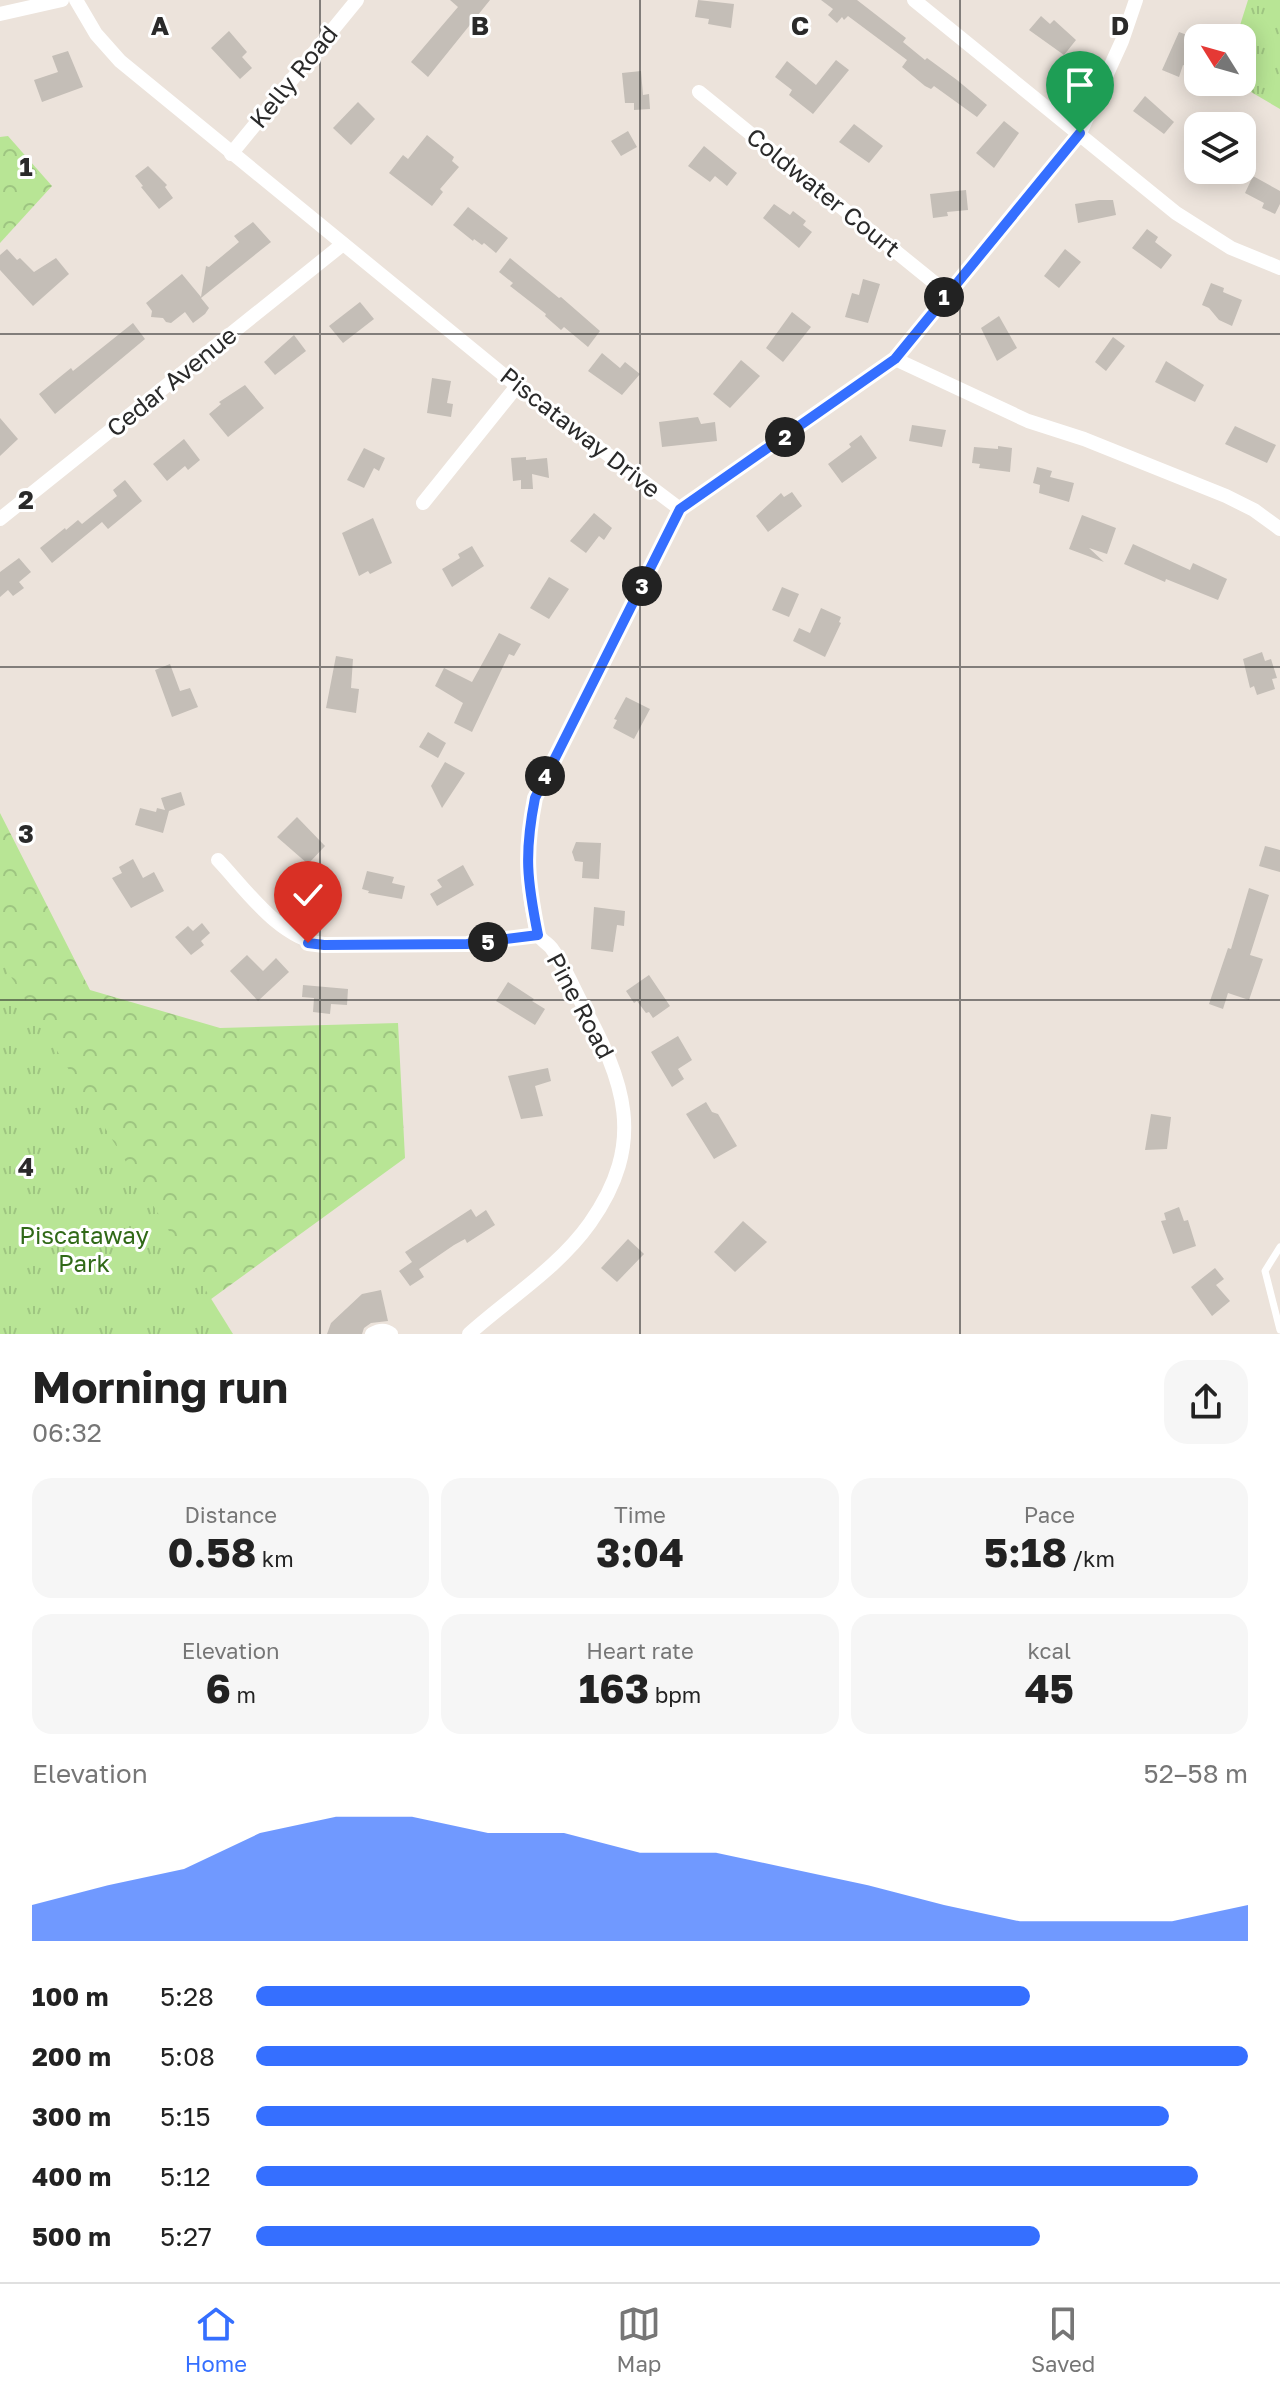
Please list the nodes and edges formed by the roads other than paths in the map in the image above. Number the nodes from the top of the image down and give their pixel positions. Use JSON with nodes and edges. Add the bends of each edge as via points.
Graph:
{"nodes":[{"id":1,"x":62,"y":0,"type":"edge"},
{"id":2,"x":76,"y":0,"type":"edge"},
{"id":3,"x":357,"y":0,"type":"edge"},
{"id":4,"x":914,"y":0,"type":"edge"},
{"id":5,"x":1136,"y":0,"type":"edge"},
{"id":6,"x":0,"y":14,"type":"edge"},
{"id":7,"x":699,"y":92,"type":"dead end"},
{"id":8,"x":1080,"y":133,"type":"junction"},
{"id":9,"x":231,"y":154,"type":"junction"},
{"id":10,"x":343,"y":244,"type":"junction"},
{"id":11,"x":1280,"y":268,"type":"edge"},
{"id":12,"x":947,"y":293,"type":"junction"},
{"id":13,"x":895,"y":359,"type":"junction"},
{"id":14,"x":517,"y":386,"type":"junction"},
{"id":15,"x":423,"y":503,"type":"dead end"},
{"id":16,"x":680,"y":509,"type":"junction"},
{"id":17,"x":0,"y":519,"type":"edge"},
{"id":18,"x":1280,"y":529,"type":"edge"},
{"id":19,"x":218,"y":860,"type":"dead end"},
{"id":20,"x":538,"y":935,"type":"junction"},
{"id":21,"x":1280,"y":1247,"type":"edge"},
{"id":22,"x":1280,"y":1330,"type":"edge"},
{"id":23,"x":372,"y":1334,"type":"edge"},
{"id":24,"x":391,"y":1334,"type":"edge"},
{"id":25,"x":469,"y":1334,"type":"edge"}],
"edges":[{"from":1,"to":6,"type":"street"},
{"from":2,"to":9,"type":"street","name":"Piscataway Drive","via":[[120,61]]},
{"from":3,"to":9,"type":"street","name":"Kelly Road"},
{"from":4,"to":8,"type":"street"},
{"from":5,"to":8,"type":"street","name":"Piscataway Drive"},
{"from":7,"to":12,"type":"street","name":"Coldwater Court"},
{"from":8,"to":11,"type":"street","via":[[1205,233]]},
{"from":8,"to":12,"type":"street","name":"Piscataway Drive"},
{"from":9,"to":10,"type":"street","name":"Piscataway Drive"},
{"from":10,"to":14,"type":"street","name":"Piscataway Drive"},
{"from":10,"to":17,"type":"street","name":"Cedar Avenue"},
{"from":12,"to":13,"type":"street","name":"Piscataway Drive"},
{"from":13,"to":16,"type":"street","name":"Piscataway Drive"},
{"from":13,"to":18,"type":"street","via":[[1028,421],[1226,496]]},
{"from":14,"to":15,"type":"street"},
{"from":14,"to":16,"type":"street","name":"Piscataway Drive"},
{"from":16,"to":20,"type":"street","name":"Pine Road","via":[[535,798],[527,873]]},
{"from":19,"to":20,"type":"street","via":[[277,923],[308,943],[467,944]]},
{"from":20,"to":25,"type":"street","name":"Pine Road","via":[[551,947],[598,1034],[624,1107],[625,1141],[611,1189],[582,1234]]},
{"from":21,"to":22,"type":"lane","via":[[1265,1271]]},
{"from":23,"to":24,"type":"street"}]}
